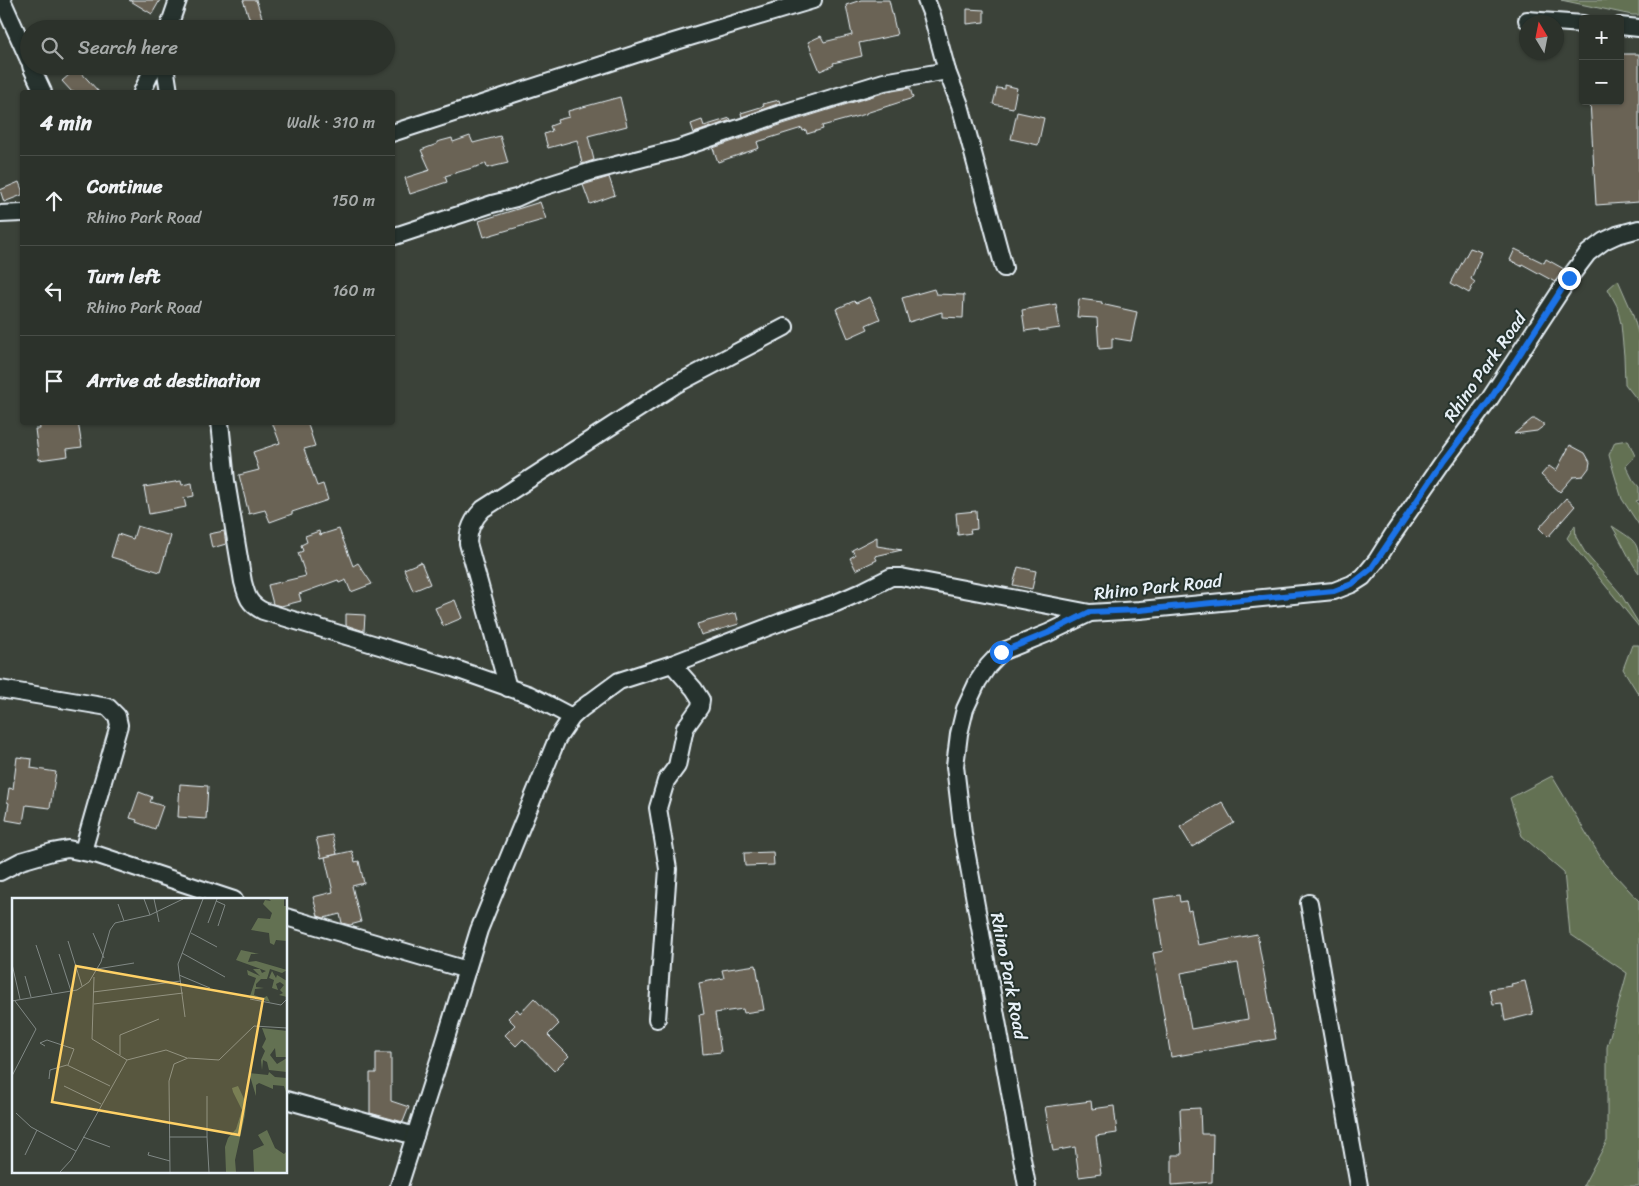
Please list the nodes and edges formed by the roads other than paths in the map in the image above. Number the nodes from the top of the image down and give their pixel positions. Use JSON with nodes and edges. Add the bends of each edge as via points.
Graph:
{"nodes":[{"id":1,"x":2,"y":0,"type":"edge"},
{"id":2,"x":178,"y":0,"type":"edge"},
{"id":3,"x":812,"y":0,"type":"edge"},
{"id":4,"x":926,"y":0,"type":"edge"},
{"id":5,"x":171,"y":20,"type":"edge"},
{"id":6,"x":1564,"y":23,"type":"edge"},
{"id":7,"x":1579,"y":24,"type":"edge"},
{"id":8,"x":1624,"y":26,"type":"edge"},
{"id":9,"x":1639,"y":28,"type":"edge"},
{"id":10,"x":20,"y":40,"type":"edge"},
{"id":11,"x":947,"y":71,"type":"junction"},
{"id":12,"x":35,"y":75,"type":"edge"},
{"id":13,"x":150,"y":75,"type":"edge"},
{"id":14,"x":166,"y":75,"type":"edge"},
{"id":15,"x":42,"y":90,"type":"edge"},
{"id":16,"x":143,"y":90,"type":"edge"},
{"id":17,"x":169,"y":90,"type":"edge"},
{"id":18,"x":395,"y":132,"type":"edge"},
{"id":19,"x":20,"y":212,"type":"edge"},
{"id":20,"x":0,"y":214,"type":"edge"},
{"id":21,"x":1639,"y":229,"type":"edge"},
{"id":22,"x":395,"y":236,"type":"edge"},
{"id":23,"x":1004,"y":268,"type":"dead end"},
{"id":24,"x":785,"y":327,"type":"dead end"},
{"id":25,"x":220,"y":425,"type":"edge"},
{"id":26,"x":1090,"y":612,"type":"junction"},
{"id":27,"x":672,"y":664,"type":"junction"},
{"id":28,"x":508,"y":688,"type":"junction"},
{"id":29,"x":0,"y":689,"type":"edge"},
{"id":30,"x":572,"y":717,"type":"junction"},
{"id":31,"x":83,"y":851,"type":"junction"},
{"id":32,"x":0,"y":872,"type":"edge"},
{"id":33,"x":228,"y":898,"type":"edge"},
{"id":34,"x":1308,"y":903,"type":"dead end"},
{"id":35,"x":288,"y":918,"type":"edge"},
{"id":36,"x":467,"y":970,"type":"junction"},
{"id":37,"x":657,"y":1019,"type":"dead end"},
{"id":38,"x":288,"y":1101,"type":"edge"},
{"id":39,"x":415,"y":1136,"type":"junction"},
{"id":40,"x":398,"y":1186,"type":"edge"},
{"id":41,"x":1027,"y":1186,"type":"edge"},
{"id":42,"x":1360,"y":1186,"type":"edge"}],
"edges":[{"from":1,"to":10,"type":"street"},
{"from":2,"to":5,"type":"street"},
{"from":3,"to":18,"type":"street"},
{"from":4,"to":11,"type":"street"},
{"from":6,"to":7,"type":"street"},
{"from":8,"to":9,"type":"street"},
{"from":11,"to":22,"type":"street","via":[[884,82],[678,149],[593,171]]},
{"from":11,"to":23,"type":"street","via":[[960,105]]},
{"from":12,"to":15,"type":"street"},
{"from":13,"to":16,"type":"street"},
{"from":14,"to":17,"type":"street"},
{"from":19,"to":20,"type":"street"},
{"from":21,"to":26,"type":"street","name":"Rhino Park Road","via":[[1604,241],[1588,253],[1377,560],[1352,584],[1334,591]]},
{"from":24,"to":28,"type":"street","via":[[675,385],[476,516],[468,543]]},
{"from":25,"to":28,"type":"street","via":[[243,582],[253,606]]},
{"from":26,"to":27,"type":"street","via":[[891,577],[836,603]]},
{"from":26,"to":41,"type":"street","name":"Rhino Park Road","via":[[1001,652],[988,666],[965,709],[955,766],[962,834]]},
{"from":27,"to":30,"type":"street","via":[[619,681]]},
{"from":27,"to":37,"type":"street","via":[[701,700],[700,707],[685,728],[677,766],[666,781],[658,808],[668,869]]},
{"from":28,"to":30,"type":"street","via":[[530,695]]},
{"from":29,"to":31,"type":"street","via":[[108,707],[117,716],[119,725]]},
{"from":30,"to":36,"type":"street","via":[[557,738],[479,930]]},
{"from":31,"to":32,"type":"street","via":[[52,852],[21,861]]},
{"from":31,"to":33,"type":"street"},
{"from":34,"to":42,"type":"street"},
{"from":35,"to":36,"type":"street"},
{"from":36,"to":39,"type":"street"},
{"from":38,"to":39,"type":"street"},
{"from":39,"to":40,"type":"street"}]}
